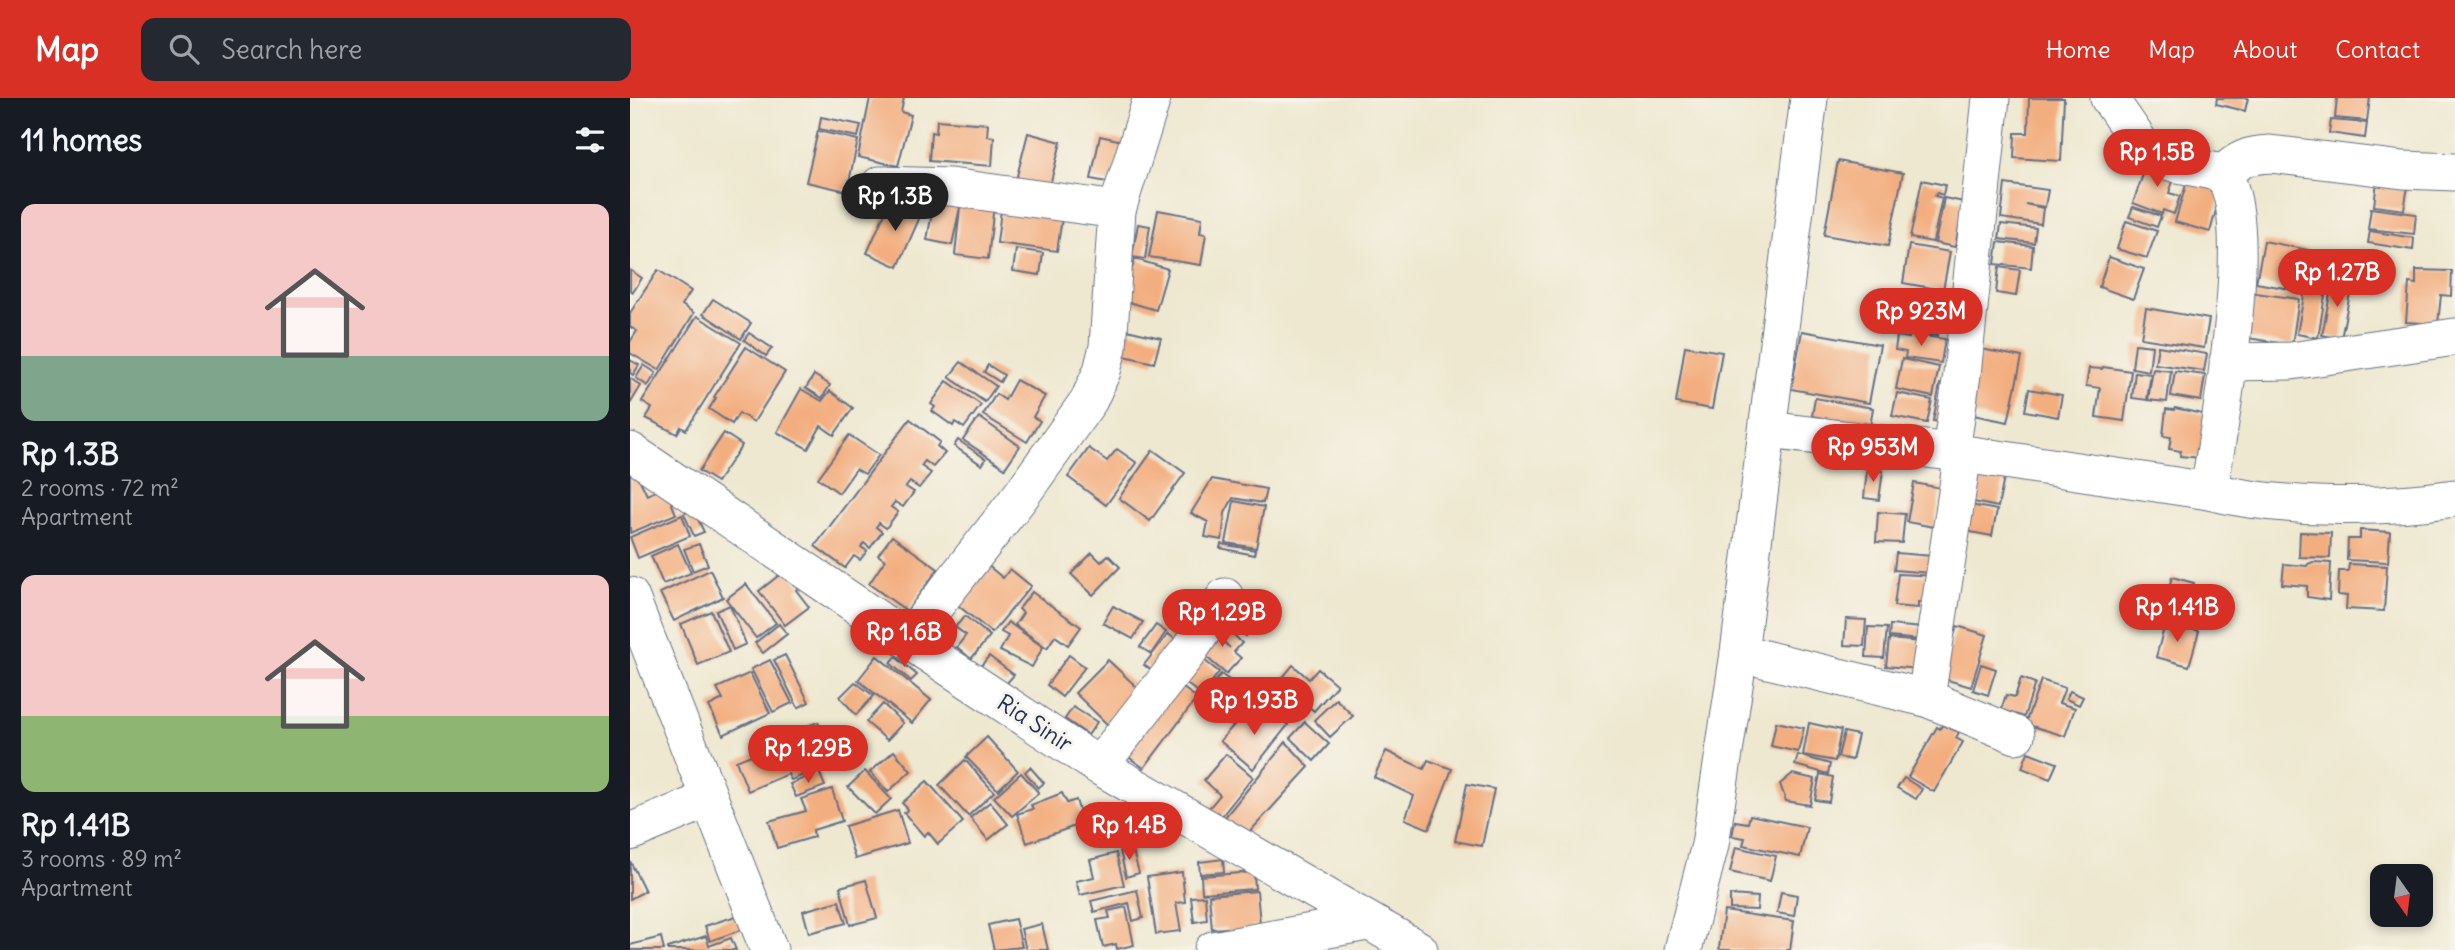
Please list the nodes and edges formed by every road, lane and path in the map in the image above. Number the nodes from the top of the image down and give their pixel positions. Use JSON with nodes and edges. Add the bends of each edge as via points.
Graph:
{"nodes":[{"id":1,"x":1152,"y":98,"type":"edge"},
{"id":2,"x":1809,"y":98,"type":"edge"},
{"id":3,"x":1991,"y":98,"type":"edge"},
{"id":4,"x":2109,"y":98,"type":"edge"},
{"id":5,"x":2455,"y":172,"type":"edge"},
{"id":6,"x":2222,"y":174,"type":"junction"},
{"id":7,"x":880,"y":185,"type":"dead end"},
{"id":8,"x":1117,"y":209,"type":"junction"},
{"id":9,"x":2455,"y":337,"type":"edge"},
{"id":10,"x":2228,"y":362,"type":"junction"},
{"id":11,"x":1768,"y":430,"type":"junction"},
{"id":12,"x":630,"y":451,"type":"edge"},
{"id":13,"x":1957,"y":452,"type":"junction"},
{"id":14,"x":2209,"y":491,"type":"junction"},
{"id":15,"x":2455,"y":498,"type":"edge"},
{"id":16,"x":630,"y":596,"type":"edge"},
{"id":17,"x":1225,"y":597,"type":"dead end"},
{"id":18,"x":908,"y":640,"type":"junction"},
{"id":19,"x":1739,"y":653,"type":"junction"},
{"id":20,"x":1926,"y":698,"type":"junction"},
{"id":21,"x":2016,"y":735,"type":"dead end"},
{"id":22,"x":1099,"y":765,"type":"junction"},
{"id":23,"x":709,"y":799,"type":"junction"},
{"id":24,"x":630,"y":832,"type":"edge"},
{"id":25,"x":1367,"y":922,"type":"junction"},
{"id":26,"x":769,"y":950,"type":"edge"},
{"id":27,"x":1213,"y":950,"type":"edge"},
{"id":28,"x":1419,"y":950,"type":"edge"},
{"id":29,"x":1683,"y":950,"type":"edge"}],
"edges":[{"from":1,"to":8,"type":"street"},
{"from":2,"to":11,"type":"street"},
{"from":3,"to":13,"type":"street"},
{"from":4,"to":6,"type":"street","via":[[2150,154]]},
{"from":5,"to":6,"type":"street","via":[[2270,154],[2250,155]]},
{"from":6,"to":10,"type":"street","via":[[2231,193],[2238,253]]},
{"from":7,"to":8,"type":"street","via":[[950,187]]},
{"from":8,"to":18,"type":"street","via":[[1108,347],[1089,400]]},
{"from":9,"to":10,"type":"street","via":[[2291,361]]},
{"from":10,"to":14,"type":"street"},
{"from":11,"to":13,"type":"street"},
{"from":11,"to":19,"type":"street"},
{"from":12,"to":18,"type":"street","name":"Ria Sinir"},
{"from":13,"to":14,"type":"street"},
{"from":13,"to":20,"type":"street"},
{"from":14,"to":15,"type":"street","via":[[2236,498],[2332,506]]},
{"from":16,"to":23,"type":"street"},
{"from":17,"to":22,"type":"street","via":[[1188,653]]},
{"from":18,"to":22,"type":"street","name":"Ria Sinir"},
{"from":19,"to":20,"type":"street"},
{"from":19,"to":29,"type":"street","via":[[1710,845]]},
{"from":20,"to":21,"type":"street"},
{"from":22,"to":25,"type":"street","name":"Ria Sinir"},
{"from":23,"to":24,"type":"street"},
{"from":23,"to":26,"type":"street"},
{"from":25,"to":27,"type":"street"},
{"from":25,"to":28,"type":"street","name":"Ria Sinir"}]}
